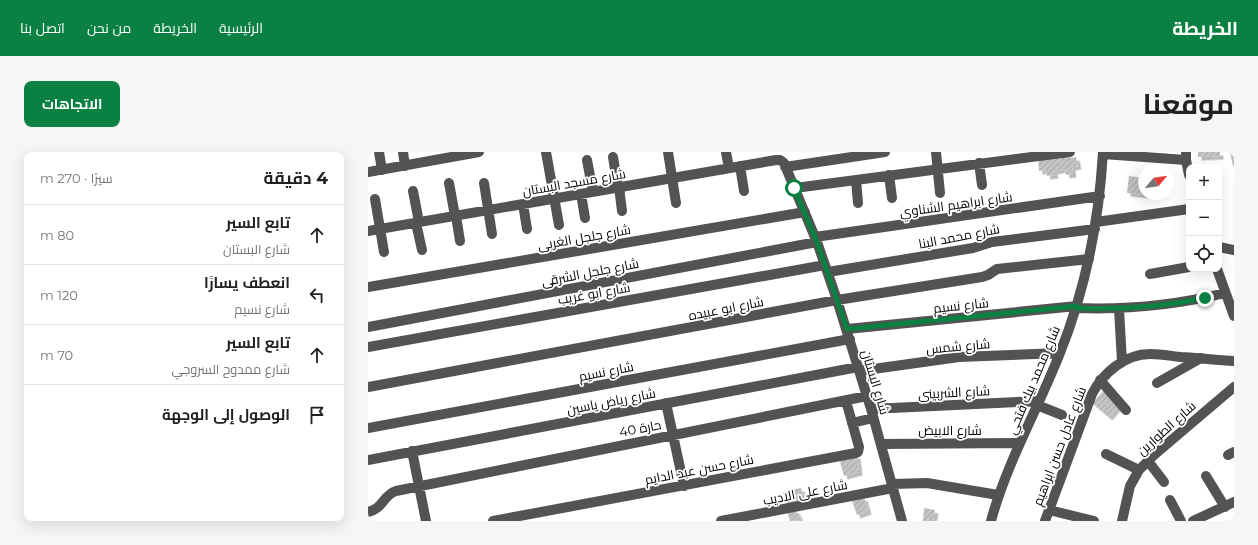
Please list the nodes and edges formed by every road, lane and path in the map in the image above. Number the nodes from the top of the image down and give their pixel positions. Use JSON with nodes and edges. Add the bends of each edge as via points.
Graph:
{"nodes":[{"id":1,"x":379,"y":152,"type":"edge"},
{"id":2,"x":403,"y":152,"type":"edge"},
{"id":3,"x":480,"y":152,"type":"edge"},
{"id":4,"x":546,"y":152,"type":"edge"},
{"id":5,"x":668,"y":152,"type":"edge"},
{"id":6,"x":726,"y":152,"type":"edge"},
{"id":7,"x":885,"y":152,"type":"edge"},
{"id":8,"x":936,"y":152,"type":"edge"},
{"id":9,"x":1070,"y":152,"type":"edge"},
{"id":10,"x":1103,"y":153,"type":"edge"},
{"id":11,"x":1186,"y":156,"type":"edge"},
{"id":12,"x":613,"y":157,"type":"dead end"},
{"id":13,"x":822,"y":157,"type":"edge"},
{"id":14,"x":587,"y":160,"type":"dead end"},
{"id":15,"x":979,"y":163,"type":"junction"},
{"id":16,"x":785,"y":165,"type":"junction"},
{"id":17,"x":405,"y":166,"type":"junction"},
{"id":18,"x":740,"y":166,"type":"junction"},
{"id":19,"x":729,"y":168,"type":"junction"},
{"id":20,"x":938,"y":169,"type":"junction"},
{"id":21,"x":382,"y":170,"type":"junction"},
{"id":22,"x":368,"y":172,"type":"edge"},
{"id":23,"x":889,"y":175,"type":"junction"},
{"id":24,"x":672,"y":178,"type":"junction"},
{"id":25,"x":856,"y":180,"type":"junction"},
{"id":26,"x":449,"y":184,"type":"dead end"},
{"id":27,"x":484,"y":184,"type":"dead end"},
{"id":28,"x":982,"y":185,"type":"dead end"},
{"id":29,"x":618,"y":187,"type":"junction"},
{"id":30,"x":794,"y":188,"type":"junction"},
{"id":31,"x":413,"y":191,"type":"dead end"},
{"id":32,"x":744,"y":191,"type":"dead end"},
{"id":33,"x":593,"y":192,"type":"junction"},
{"id":34,"x":940,"y":193,"type":"dead end"},
{"id":35,"x":581,"y":194,"type":"junction"},
{"id":36,"x":1100,"y":196,"type":"junction"},
{"id":37,"x":892,"y":198,"type":"dead end"},
{"id":38,"x":375,"y":199,"type":"dead end"},
{"id":39,"x":555,"y":199,"type":"junction"},
{"id":40,"x":676,"y":203,"type":"dead end"},
{"id":41,"x":858,"y":203,"type":"dead end"},
{"id":42,"x":523,"y":204,"type":"junction"},
{"id":43,"x":488,"y":210,"type":"junction"},
{"id":44,"x":622,"y":210,"type":"dead end"},
{"id":45,"x":1186,"y":210,"type":"edge"},
{"id":46,"x":804,"y":212,"type":"junction"},
{"id":47,"x":455,"y":216,"type":"junction"},
{"id":48,"x":585,"y":218,"type":"dead end"},
{"id":49,"x":417,"y":222,"type":"junction"},
{"id":50,"x":559,"y":225,"type":"dead end"},
{"id":51,"x":1096,"y":226,"type":"junction"},
{"id":52,"x":380,"y":229,"type":"junction"},
{"id":53,"x":527,"y":229,"type":"dead end"},
{"id":54,"x":368,"y":231,"type":"edge"},
{"id":55,"x":492,"y":234,"type":"dead end"},
{"id":56,"x":816,"y":240,"type":"junction"},
{"id":57,"x":460,"y":241,"type":"dead end"},
{"id":58,"x":1222,"y":248,"type":"edge"},
{"id":59,"x":422,"y":250,"type":"dead end"},
{"id":60,"x":1234,"y":250,"type":"edge"},
{"id":61,"x":384,"y":252,"type":"dead end"},
{"id":62,"x":1089,"y":259,"type":"junction"},
{"id":63,"x":826,"y":268,"type":"junction"},
{"id":64,"x":1186,"y":268,"type":"edge"},
{"id":65,"x":1218,"y":272,"type":"edge"},
{"id":66,"x":1150,"y":274,"type":"dead end"},
{"id":67,"x":368,"y":287,"type":"edge"},
{"id":68,"x":1225,"y":292,"type":"junction"},
{"id":69,"x":837,"y":300,"type":"junction"},
{"id":70,"x":1077,"y":307,"type":"junction"},
{"id":71,"x":1119,"y":309,"type":"junction"},
{"id":72,"x":1234,"y":316,"type":"edge"},
{"id":73,"x":368,"y":327,"type":"edge"},
{"id":74,"x":848,"y":334,"type":"junction"},
{"id":75,"x":368,"y":347,"type":"edge"},
{"id":76,"x":1060,"y":353,"type":"junction"},
{"id":77,"x":1201,"y":358,"type":"junction"},
{"id":78,"x":1234,"y":361,"type":"edge"},
{"id":79,"x":1122,"y":362,"type":"junction"},
{"id":80,"x":858,"y":369,"type":"junction"},
{"id":81,"x":1100,"y":380,"type":"junction"},
{"id":82,"x":1157,"y":383,"type":"dead end"},
{"id":83,"x":368,"y":387,"type":"edge"},
{"id":84,"x":1232,"y":391,"type":"edge"},
{"id":85,"x":867,"y":396,"type":"junction"},
{"id":86,"x":846,"y":401,"type":"junction"},
{"id":87,"x":666,"y":403,"type":"junction"},
{"id":88,"x":1038,"y":403,"type":"junction"},
{"id":89,"x":1126,"y":410,"type":"dead end"},
{"id":90,"x":872,"y":414,"type":"junction"},
{"id":91,"x":1062,"y":415,"type":"dead end"},
{"id":92,"x":852,"y":422,"type":"junction"},
{"id":93,"x":368,"y":428,"type":"edge"},
{"id":94,"x":673,"y":435,"type":"junction"},
{"id":95,"x":1020,"y":443,"type":"junction"},
{"id":96,"x":881,"y":444,"type":"junction"},
{"id":97,"x":412,"y":452,"type":"junction"},
{"id":98,"x":1106,"y":454,"type":"dead end"},
{"id":99,"x":368,"y":460,"type":"edge"},
{"id":100,"x":1148,"y":461,"type":"junction"},
{"id":101,"x":1139,"y":470,"type":"junction"},
{"id":102,"x":1206,"y":476,"type":"dead end"},
{"id":103,"x":1164,"y":482,"type":"dead end"},
{"id":104,"x":419,"y":486,"type":"junction"},
{"id":105,"x":684,"y":486,"type":"junction"},
{"id":106,"x":892,"y":486,"type":"junction"},
{"id":107,"x":998,"y":495,"type":"junction"},
{"id":108,"x":1170,"y":500,"type":"dead end"},
{"id":109,"x":1230,"y":505,"type":"edge"},
{"id":110,"x":1049,"y":510,"type":"junction"},
{"id":111,"x":368,"y":512,"type":"edge"},
{"id":112,"x":426,"y":521,"type":"edge"},
{"id":113,"x":493,"y":521,"type":"edge"},
{"id":114,"x":721,"y":521,"type":"edge"},
{"id":115,"x":902,"y":521,"type":"edge"},
{"id":116,"x":991,"y":521,"type":"edge"},
{"id":117,"x":1044,"y":521,"type":"edge"},
{"id":118,"x":1094,"y":521,"type":"edge"},
{"id":119,"x":1122,"y":521,"type":"edge"},
{"id":120,"x":1181,"y":521,"type":"edge"},
{"id":121,"x":1193,"y":521,"type":"edge"}],
"edges":[{"from":1,"to":21,"type":"street"},
{"from":2,"to":17,"type":"street"},
{"from":3,"to":17,"type":"street"},
{"from":4,"to":39,"type":"street"},
{"from":5,"to":24,"type":"street"},
{"from":6,"to":19,"type":"street"},
{"from":7,"to":13,"type":"street","name":"شارع مسجد البستان"},
{"from":8,"to":20,"type":"street"},
{"from":9,"to":15,"type":"street"},
{"from":10,"to":11,"type":"street"},
{"from":10,"to":36,"type":"street","name":"شارع محمد بيك فتحي"},
{"from":12,"to":29,"type":"street"},
{"from":13,"to":16,"type":"street","name":"شارع مسجد البستان"},
{"from":14,"to":33,"type":"street"},
{"from":15,"to":20,"type":"street"},
{"from":15,"to":28,"type":"street"},
{"from":16,"to":18,"type":"street","name":"شارع مسجد البستان","via":[[776,160]]},
{"from":16,"to":30,"type":"street","name":"شارع البستان"},
{"from":17,"to":21,"type":"street"},
{"from":18,"to":19,"type":"street","name":"شارع مسجد البستان"},
{"from":18,"to":32,"type":"street"},
{"from":19,"to":24,"type":"street","name":"شارع مسجد البستان"},
{"from":20,"to":23,"type":"street"},
{"from":20,"to":34,"type":"street"},
{"from":21,"to":22,"type":"street"},
{"from":23,"to":25,"type":"street"},
{"from":23,"to":37,"type":"street"},
{"from":24,"to":29,"type":"street","name":"شارع مسجد البستان"},
{"from":24,"to":40,"type":"street"},
{"from":25,"to":30,"type":"street"},
{"from":25,"to":41,"type":"street"},
{"from":26,"to":47,"type":"street"},
{"from":27,"to":43,"type":"street"},
{"from":29,"to":33,"type":"street","name":"شارع مسجد البستان"},
{"from":29,"to":44,"type":"street"},
{"from":30,"to":46,"type":"street","name":"شارع البستان"},
{"from":31,"to":49,"type":"street"},
{"from":33,"to":35,"type":"street","name":"شارع مسجد البستان"},
{"from":35,"to":39,"type":"street","name":"شارع مسجد البستان"},
{"from":35,"to":48,"type":"street"},
{"from":36,"to":51,"type":"street","name":"شارع محمد بيك فتحي"},
{"from":36,"to":56,"type":"street","name":"شارع ابراهيم الشناوي"},
{"from":38,"to":52,"type":"street"},
{"from":39,"to":42,"type":"street","name":"شارع مسجد البستان"},
{"from":39,"to":50,"type":"street"},
{"from":42,"to":43,"type":"street","name":"شارع مسجد البستان"},
{"from":42,"to":53,"type":"street"},
{"from":43,"to":47,"type":"street","name":"شارع مسجد البستان"},
{"from":43,"to":55,"type":"street"},
{"from":45,"to":51,"type":"street","name":"شارع محمد البنا"},
{"from":46,"to":56,"type":"street","name":"شارع البستان"},
{"from":46,"to":67,"type":"street","name":"شارع جلجل الغربى"},
{"from":47,"to":49,"type":"street","name":"شارع مسجد البستان"},
{"from":47,"to":57,"type":"street"},
{"from":49,"to":52,"type":"street","name":"شارع مسجد البستان"},
{"from":49,"to":59,"type":"street"},
{"from":51,"to":62,"type":"street","name":"شارع محمد بيك فتحي"},
{"from":51,"to":63,"type":"street","name":"شارع محمد البنا","via":[[992,242],[973,248]]},
{"from":52,"to":54,"type":"street","name":"شارع مسجد البستان"},
{"from":52,"to":61,"type":"street"},
{"from":56,"to":63,"type":"street","name":"شارع البستان"},
{"from":56,"to":73,"type":"street","name":"شارع جلجل الشرقى"},
{"from":58,"to":60,"type":"street"},
{"from":62,"to":69,"type":"street","name":"شارع ابو عبيده","via":[[996,269],[982,277]]},
{"from":62,"to":70,"type":"street","name":"شارع محمد بيك فتحي"},
{"from":63,"to":69,"type":"street","name":"شارع البستان"},
{"from":63,"to":75,"type":"street","name":"شارع ابو غريب"},
{"from":64,"to":66,"type":"street"},
{"from":65,"to":68,"type":"street"},
{"from":68,"to":71,"type":"street","name":"شارع نسيم","via":[[1190,301]]},
{"from":68,"to":72,"type":"street"},
{"from":69,"to":74,"type":"street","name":"شارع البستان"},
{"from":69,"to":83,"type":"street","name":"شارع ابو عبيده"},
{"from":70,"to":71,"type":"street","name":"شارع نسيم"},
{"from":70,"to":74,"type":"street","name":"شارع نسيم"},
{"from":70,"to":76,"type":"street","name":"شارع محمد بيك فتحي"},
{"from":71,"to":79,"type":"street"},
{"from":74,"to":80,"type":"street","name":"شارع البستان"},
{"from":74,"to":93,"type":"street","name":"شارع نسيم"},
{"from":76,"to":80,"type":"street","name":"شارع شمس","via":[[959,357]]},
{"from":76,"to":88,"type":"street","name":"شارع محمد بيك فتحي"},
{"from":77,"to":78,"type":"street","name":"شارع عادل حسن ابراهيم"},
{"from":77,"to":79,"type":"street","name":"شارع عادل حسن ابراهيم","via":[[1149,354]]},
{"from":77,"to":82,"type":"street"},
{"from":79,"to":81,"type":"street","name":"شارع عادل حسن ابراهيم"},
{"from":80,"to":85,"type":"street","name":"شارع البستان"},
{"from":80,"to":87,"type":"street","name":"شارع رياض ياسين"},
{"from":81,"to":89,"type":"street"},
{"from":81,"to":110,"type":"street","name":"شارع عادل حسن ابراهيم","via":[[1092,394]]},
{"from":84,"to":100,"type":"street","name":"شارع الطوارين"},
{"from":85,"to":86,"type":"street","name":"حارة 40"},
{"from":85,"to":90,"type":"street","name":"شارع البستان"},
{"from":86,"to":92,"type":"street","name":"شارع حسن عبد الدايم"},
{"from":86,"to":94,"type":"street","name":"حارة 40"},
{"from":87,"to":94,"type":"street"},
{"from":87,"to":97,"type":"street","name":"شارع رياض ياسين"},
{"from":88,"to":90,"type":"street","name":"شارع الشربينى"},
{"from":88,"to":91,"type":"street"},
{"from":88,"to":95,"type":"street","name":"شارع محمد بيك فتحي"},
{"from":90,"to":92,"type":"street","name":"شارع الشربينى"},
{"from":90,"to":96,"type":"street","name":"شارع البستان"},
{"from":92,"to":105,"type":"street","name":"شارع حسن عبد الدايم","via":[[859,447],[856,453]]},
{"from":94,"to":104,"type":"street","name":"حارة 40"},
{"from":94,"to":105,"type":"street"},
{"from":95,"to":96,"type":"street","name":"شارع الابيض"},
{"from":95,"to":107,"type":"street","name":"شارع محمد بيك فتحي"},
{"from":96,"to":106,"type":"street","name":"شارع البستان"},
{"from":97,"to":99,"type":"street","name":"شارع رياض ياسين"},
{"from":97,"to":104,"type":"street"},
{"from":98,"to":101,"type":"street"},
{"from":100,"to":101,"type":"street","name":"شارع الطوارين"},
{"from":100,"to":103,"type":"street"},
{"from":101,"to":119,"type":"street","name":"شارع الطوارين","via":[[1130,486]]},
{"from":102,"to":109,"type":"street"},
{"from":104,"to":111,"type":"street","name":"حارة 40","via":[[388,494],[379,507]]},
{"from":104,"to":112,"type":"street"},
{"from":105,"to":113,"type":"street","name":"شارع حسن عبد الدايم"},
{"from":106,"to":107,"type":"street","name":"شارع على الاديب","via":[[927,483]]},
{"from":106,"to":114,"type":"street","name":"شارع على الاديب"},
{"from":106,"to":115,"type":"street","name":"شارع البستان"},
{"from":107,"to":116,"type":"street","name":"شارع محمد بيك فتحي"},
{"from":108,"to":120,"type":"street"},
{"from":109,"to":121,"type":"street"},
{"from":110,"to":117,"type":"street","name":"شارع عادل حسن ابراهيم"},
{"from":110,"to":118,"type":"street"}]}
